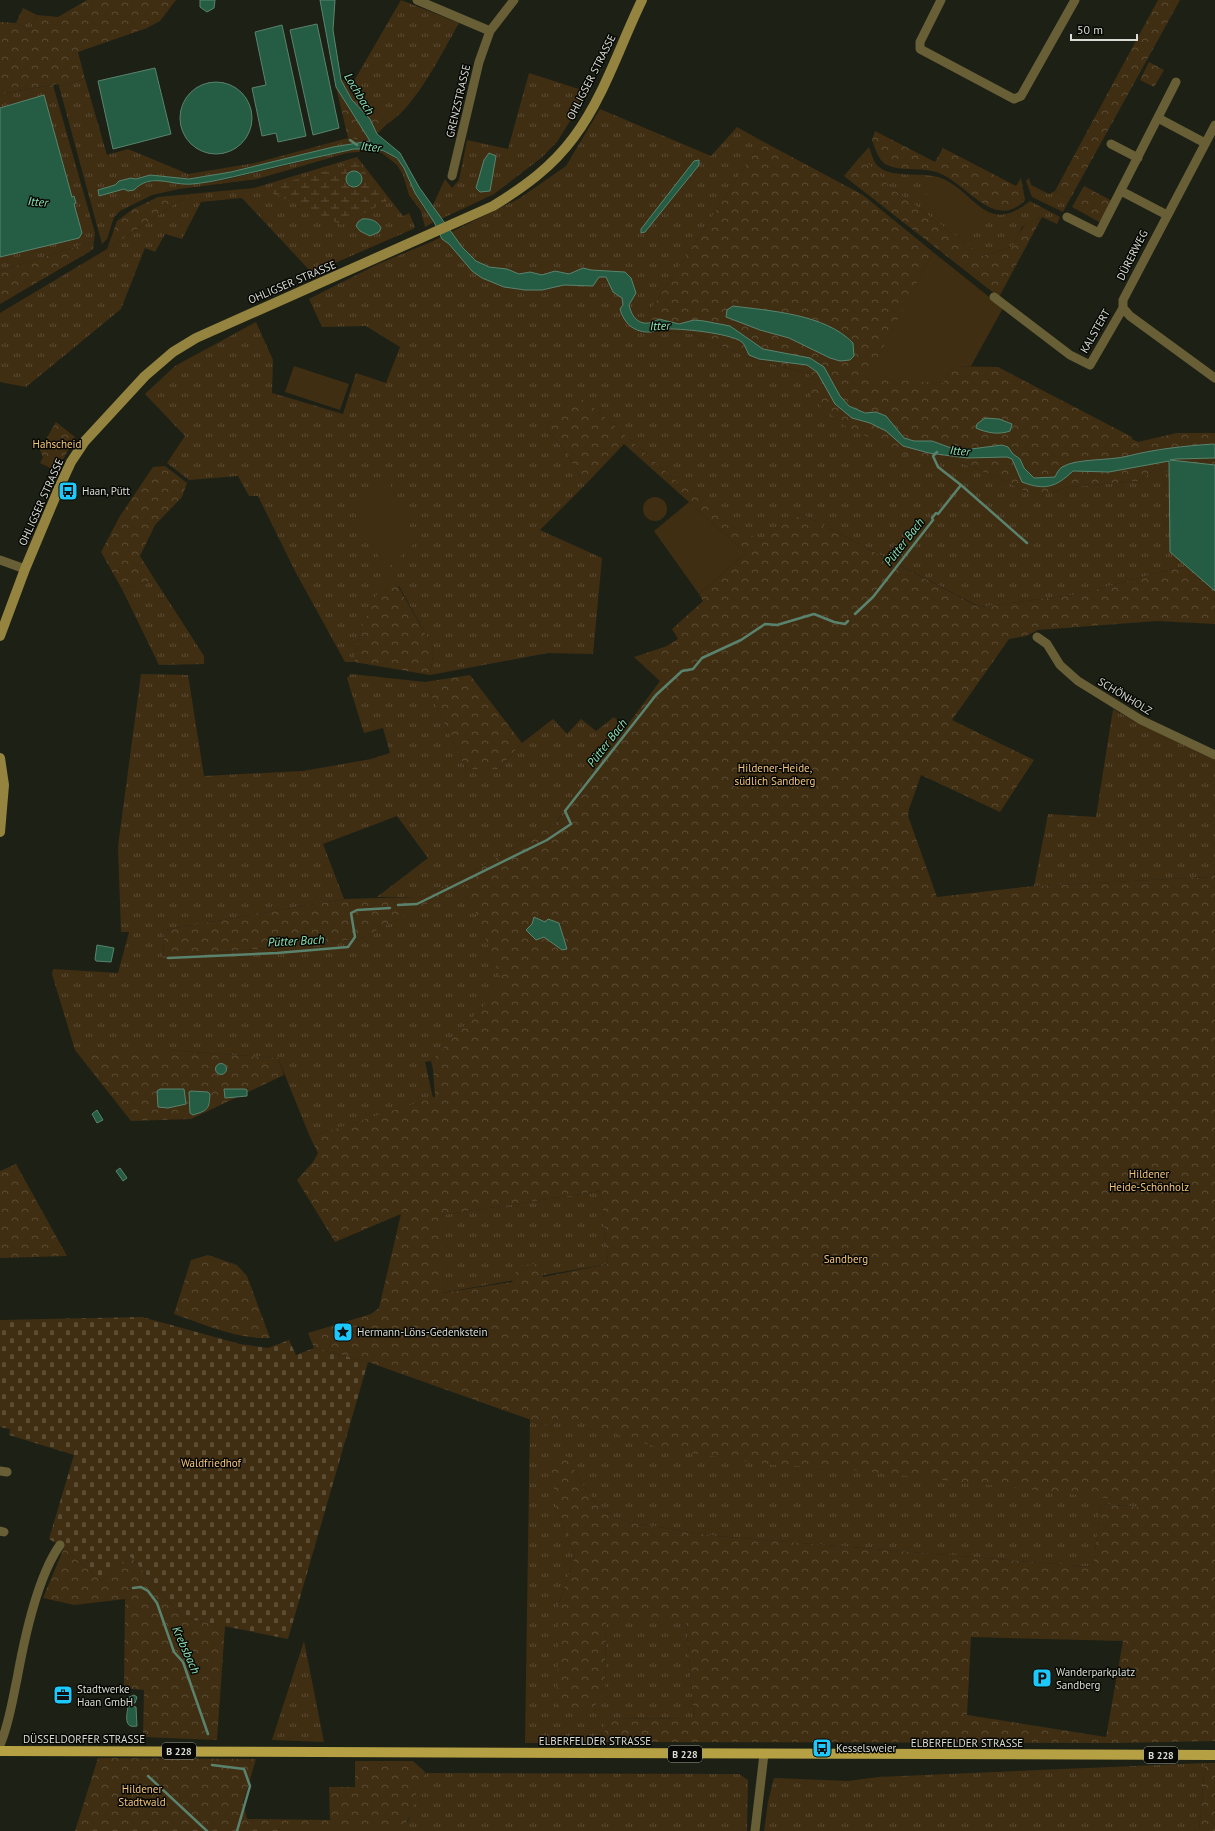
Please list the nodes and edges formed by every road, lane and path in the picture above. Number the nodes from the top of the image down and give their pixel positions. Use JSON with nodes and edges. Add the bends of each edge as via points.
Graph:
{"nodes":[{"id":1,"x":417,"y":0,"type":"edge"},
{"id":2,"x":514,"y":0,"type":"edge"},
{"id":3,"x":642,"y":0,"type":"edge"},
{"id":4,"x":941,"y":0,"type":"edge"},
{"id":5,"x":1075,"y":0,"type":"edge"},
{"id":6,"x":490,"y":32,"type":"junction"},
{"id":7,"x":1176,"y":82,"type":"dead end"},
{"id":8,"x":1158,"y":118,"type":"junction"},
{"id":9,"x":1215,"y":125,"type":"edge"},
{"id":10,"x":1205,"y":143,"type":"junction"},
{"id":11,"x":1111,"y":144,"type":"dead end"},
{"id":12,"x":1138,"y":158,"type":"junction"},
{"id":13,"x":452,"y":176,"type":"dead end"},
{"id":14,"x":1121,"y":191,"type":"junction"},
{"id":15,"x":1167,"y":216,"type":"junction"},
{"id":16,"x":1067,"y":217,"type":"dead end"},
{"id":17,"x":994,"y":297,"type":"dead end"},
{"id":18,"x":1123,"y":308,"type":"junction"},
{"id":19,"x":1215,"y":378,"type":"edge"},
{"id":20,"x":0,"y":560,"type":"edge"},
{"id":21,"x":25,"y":569,"type":"junction"},
{"id":22,"x":0,"y":636,"type":"edge"},
{"id":23,"x":1037,"y":637,"type":"dead end"},
{"id":24,"x":1215,"y":755,"type":"edge"},
{"id":25,"x":0,"y":758,"type":"edge"},
{"id":26,"x":0,"y":832,"type":"edge"},
{"id":27,"x":60,"y":1545,"type":"dead end"},
{"id":28,"x":0,"y":1745,"type":"edge"},
{"id":29,"x":0,"y":1751,"type":"edge"},
{"id":30,"x":263,"y":1752,"type":"joint"},
{"id":31,"x":764,"y":1754,"type":"junction"},
{"id":32,"x":1215,"y":1755,"type":"edge"},
{"id":33,"x":755,"y":1831,"type":"edge"}],
"edges":[{"from":1,"to":6,"type":"street"},
{"from":2,"to":6,"type":"street","name":"GRENZSTRASSE"},
{"from":3,"to":21,"type":"main road","name":"OHLIGSER STRASSE","via":[[604,85],[574,136],[551,164],[521,189],[493,206],[454,224],[196,338],[173,352],[145,376],[85,441],[71,462]]},
{"from":4,"to":5,"type":"street","via":[[920,42],[920,49],[1014,100],[1021,96]]},
{"from":6,"to":13,"type":"street","name":"GRENZSTRASSE","via":[[479,62]]},
{"from":7,"to":8,"type":"street"},
{"from":8,"to":10,"type":"street"},
{"from":8,"to":12,"type":"street"},
{"from":9,"to":10,"type":"street","name":"DÜRERWEG"},
{"from":10,"to":15,"type":"street","name":"DÜRERWEG"},
{"from":11,"to":12,"type":"street"},
{"from":12,"to":14,"type":"street"},
{"from":14,"to":15,"type":"street"},
{"from":14,"to":16,"type":"street","via":[[1099,233]]},
{"from":15,"to":18,"type":"street","name":"DÜRERWEG","via":[[1123,300]]},
{"from":17,"to":18,"type":"street","name":"KALSTERT","via":[[1070,355],[1090,366]]},
{"from":18,"to":19,"type":"street","name":"KALSTERT","via":[[1130,316]]},
{"from":20,"to":21,"type":"street"},
{"from":21,"to":22,"type":"main road","name":"OHLIGSER STRASSE"},
{"from":23,"to":24,"type":"street","name":"SCHÖNHOLZ","via":[[1047,644],[1060,665],[1078,680],[1140,720]]},
{"from":25,"to":26,"type":"main road","via":[[4,785]]},
{"from":27,"to":28,"type":"street","via":[[46,1570],[36,1602],[9,1718]]},
{"from":29,"to":30,"type":"main road","name":"DÜSSELDORFER STRASSE","number":"B 228"},
{"from":30,"to":31,"type":"main road","name":"ELBERFELDER STRASSE","number":"B 228"},
{"from":31,"to":32,"type":"main road","name":"ELBERFELDER STRASSE","number":"B 228"},
{"from":31,"to":33,"type":"street"}]}
